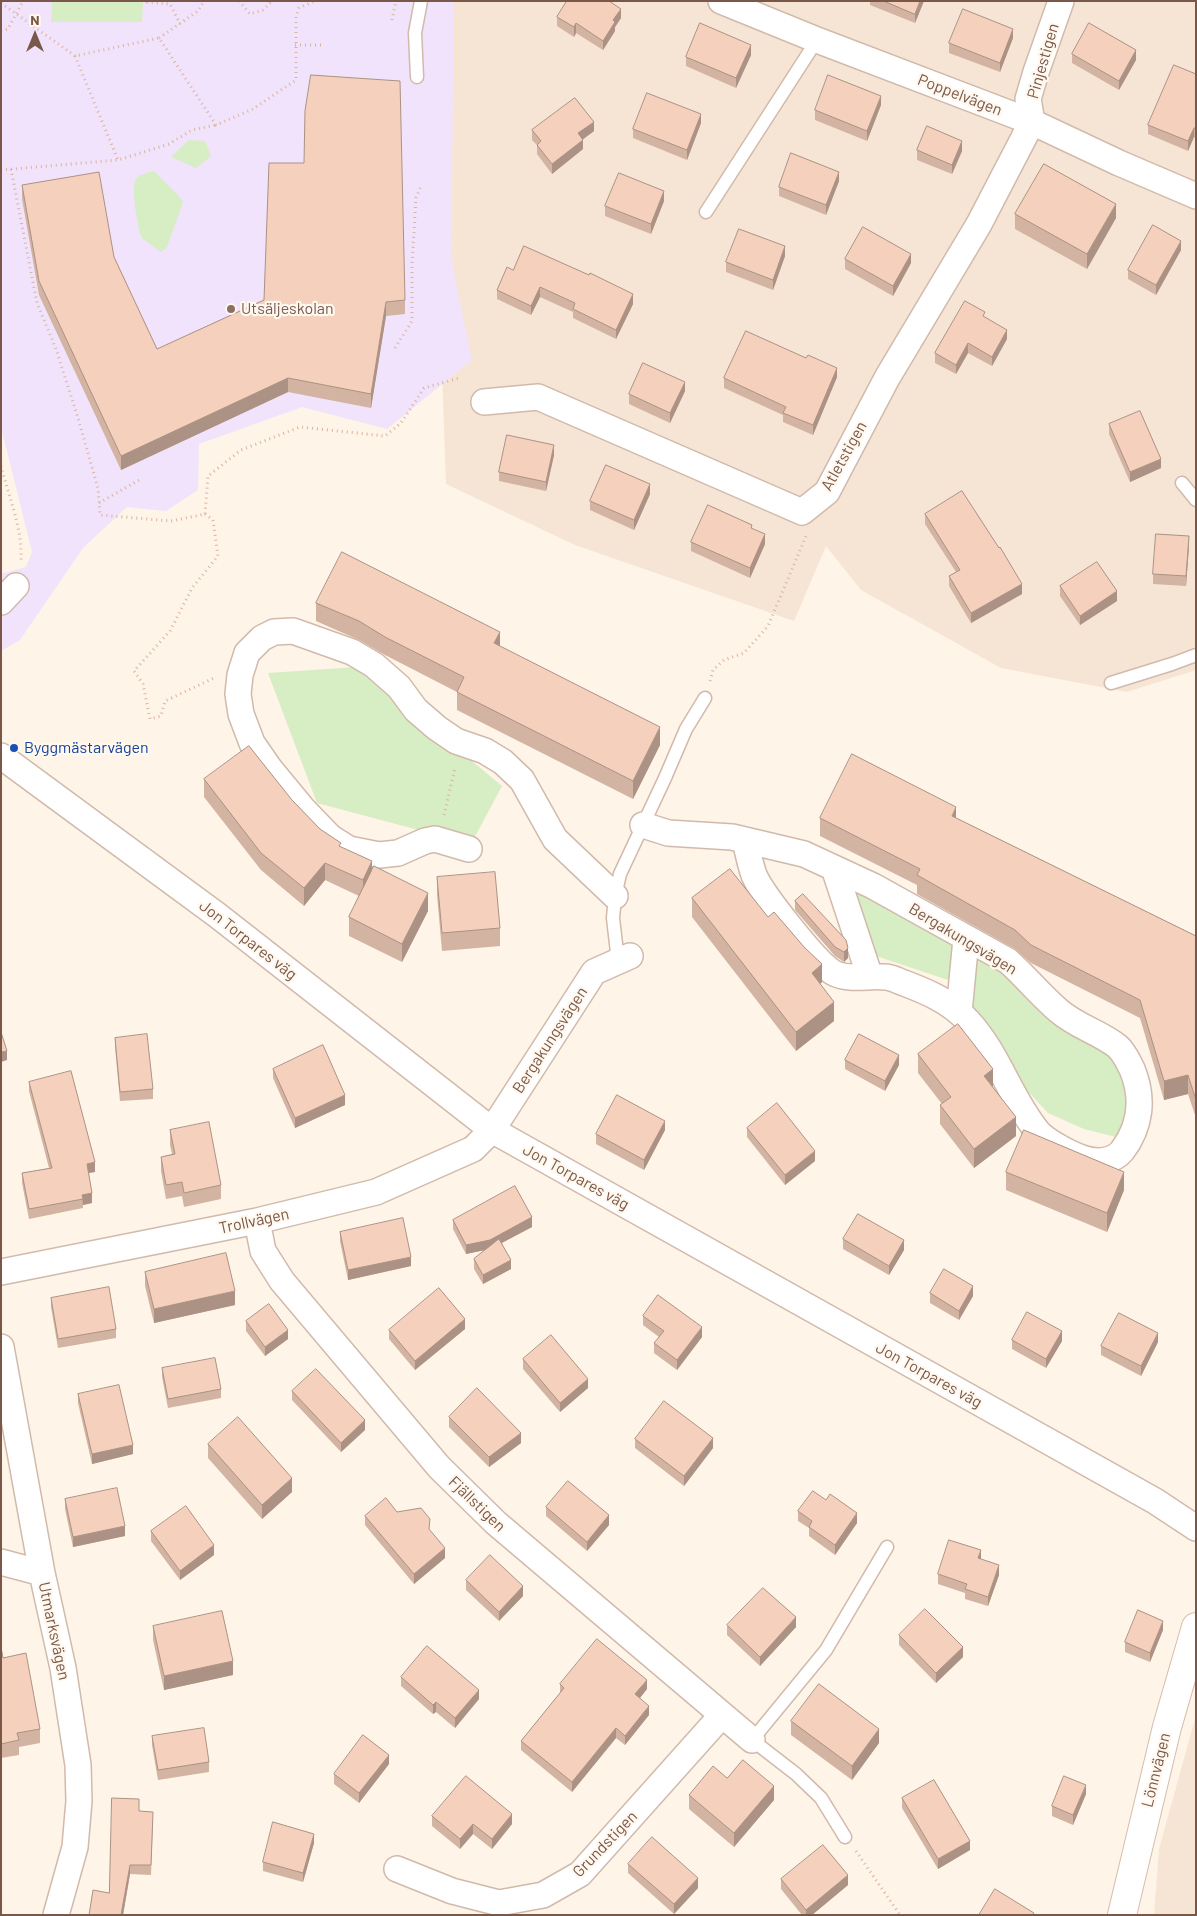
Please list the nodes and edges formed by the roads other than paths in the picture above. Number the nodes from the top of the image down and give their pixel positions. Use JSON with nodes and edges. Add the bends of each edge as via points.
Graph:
{"nodes":[{"id":1,"x":421,"y":1,"type":"edge"},
{"id":2,"x":721,"y":1,"type":"edge"},
{"id":3,"x":1061,"y":1,"type":"edge"},
{"id":4,"x":817,"y":40,"type":"junction"},
{"id":5,"x":417,"y":77,"type":"dead end"},
{"id":6,"x":1032,"y":122,"type":"junction"},
{"id":7,"x":1196,"y":196,"type":"edge"},
{"id":8,"x":706,"y":212,"type":"dead end"},
{"id":9,"x":484,"y":402,"type":"dead end"},
{"id":10,"x":1182,"y":483,"type":"dead end"},
{"id":11,"x":1196,"y":500,"type":"edge"},
{"id":12,"x":1196,"y":655,"type":"edge"},
{"id":13,"x":1111,"y":683,"type":"dead end"},
{"id":14,"x":705,"y":698,"type":"road end"},
{"id":15,"x":1,"y":756,"type":"edge"},
{"id":16,"x":643,"y":825,"type":"junction"},
{"id":17,"x":745,"y":841,"type":"junction"},
{"id":18,"x":469,"y":850,"type":"dead end"},
{"id":19,"x":834,"y":868,"type":"junction"},
{"id":20,"x":614,"y":896,"type":"junction"},
{"id":21,"x":966,"y":939,"type":"junction"},
{"id":22,"x":624,"y":958,"type":"joint"},
{"id":23,"x":870,"y":977,"type":"junction"},
{"id":24,"x":959,"y":1012,"type":"junction"},
{"id":25,"x":492,"y":1130,"type":"junction"},
{"id":26,"x":257,"y":1221,"type":"junction"},
{"id":27,"x":1,"y":1272,"type":"edge"},
{"id":28,"x":1,"y":1347,"type":"edge"},
{"id":29,"x":1196,"y":1528,"type":"edge"},
{"id":30,"x":887,"y":1547,"type":"dead end"},
{"id":31,"x":1,"y":1562,"type":"edge"},
{"id":32,"x":42,"y":1573,"type":"junction"},
{"id":33,"x":1196,"y":1627,"type":"edge"},
{"id":34,"x":722,"y":1715,"type":"junction"},
{"id":35,"x":752,"y":1740,"type":"junction"},
{"id":36,"x":845,"y":1837,"type":"road end"},
{"id":37,"x":397,"y":1869,"type":"dead end"},
{"id":38,"x":56,"y":1915,"type":"edge"},
{"id":39,"x":1122,"y":1915,"type":"edge"}],
"edges":[{"from":1,"to":5,"type":"lane","via":[[415,33]]},
{"from":2,"to":4,"type":"street","name":"Poppelvägen"},
{"from":3,"to":6,"type":"street","name":"Pinjestigen","via":[[1028,99]]},
{"from":4,"to":6,"type":"street","name":"Poppelvägen"},
{"from":4,"to":8,"type":"lane"},
{"from":6,"to":7,"type":"street","name":"Poppelvägen"},
{"from":6,"to":9,"type":"street","name":"Atletstigen","via":[[979,224],[887,378],[827,492],[802,512],[538,397]]},
{"from":10,"to":11,"type":"lane"},
{"from":12,"to":13,"type":"lane"},
{"from":14,"to":16,"type":"lane","name":"Bergakungsvägen","via":[[686,730]]},
{"from":15,"to":25,"type":"street","name":"Jon Torpares väg","via":[[217,915]]},
{"from":16,"to":17,"type":"street","name":"Bergakungsvägen","via":[[668,834],[702,834]]},
{"from":16,"to":20,"type":"lane","name":"Bergakungsvägen","via":[[620,874]]},
{"from":17,"to":19,"type":"street","name":"Bergakungsvägen","via":[[804,854]]},
{"from":17,"to":23,"type":"street","name":"Bergakungsvägen","via":[[755,876],[768,899],[820,962],[835,974]]},
{"from":18,"to":20,"type":"street","via":[[434,839],[398,853],[379,855],[349,850],[330,837],[303,809],[252,743],[241,714],[238,694],[247,653],[262,638],[274,632],[293,631],[352,652],[374,666],[399,687],[416,710],[437,728],[456,741],[485,751],[503,762],[522,780],[555,838]]},
{"from":19,"to":21,"type":"street","name":"Bergakungsvägen","via":[[873,886]]},
{"from":19,"to":23,"type":"street"},
{"from":20,"to":22,"type":"lane","name":"Bergakungsvägen","via":[[613,918]]},
{"from":21,"to":24,"type":"street"},
{"from":21,"to":24,"type":"street","name":"Bergakungsvägen","via":[[1008,961],[1060,1012],[1119,1047],[1138,1082],[1140,1104],[1138,1121],[1130,1141],[1117,1157],[1104,1161],[1083,1159],[1039,1134],[985,1041]]},
{"from":22,"to":25,"type":"street","name":"Bergakungsvägen","via":[[594,972]]},
{"from":23,"to":24,"type":"street","name":"Bergakungsvägen","via":[[886,977],[918,988]]},
{"from":25,"to":26,"type":"street","name":"Trollvägen","via":[[473,1149],[376,1192]]},
{"from":25,"to":29,"type":"street","name":"Jon Torpares väg","via":[[1155,1501]]},
{"from":26,"to":27,"type":"street","name":"Trollvägen"},
{"from":26,"to":34,"type":"street","name":"Fjällstigen","via":[[263,1251],[282,1280],[439,1467],[505,1532]]},
{"from":28,"to":32,"type":"street","name":"Utmarksvägen"},
{"from":30,"to":35,"type":"lane","via":[[826,1650]]},
{"from":31,"to":32,"type":"street"},
{"from":32,"to":38,"type":"street","name":"Utmarksvägen","via":[[63,1668],[78,1765],[79,1801],[74,1847]]},
{"from":33,"to":39,"type":"street","name":"Lönnvägen","via":[[1166,1727]]},
{"from":34,"to":35,"type":"street","name":"Fjällstigen"},
{"from":34,"to":37,"type":"street","name":"Grundstigen","via":[[580,1874],[543,1895],[498,1903],[452,1891]]},
{"from":35,"to":36,"type":"lane","name":"Fjällstigen","via":[[821,1798]]}]}
